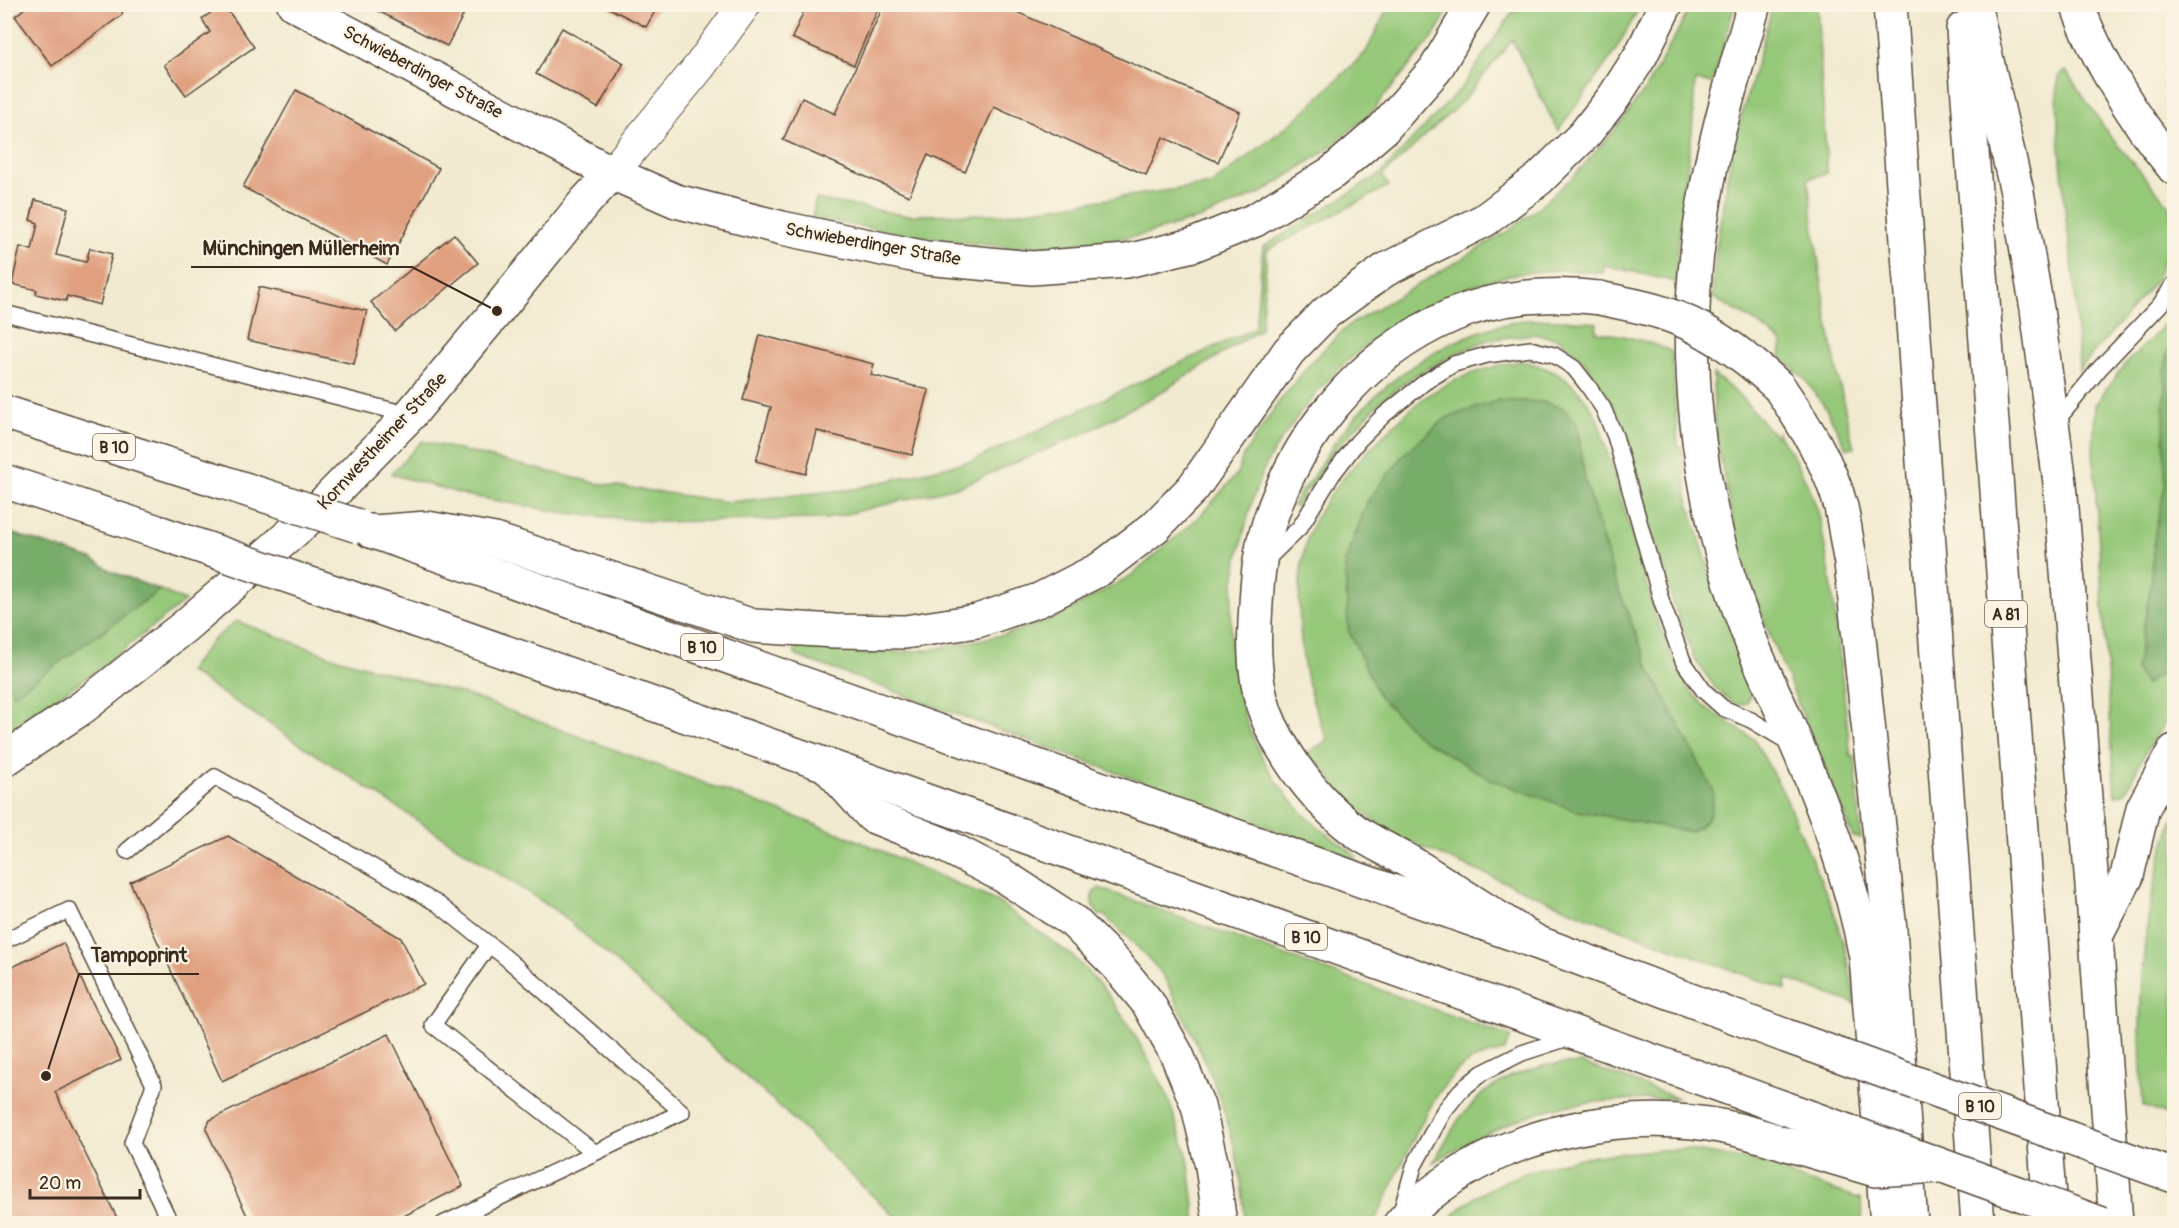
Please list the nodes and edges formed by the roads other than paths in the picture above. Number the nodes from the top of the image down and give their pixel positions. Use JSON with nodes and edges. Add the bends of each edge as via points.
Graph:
{"nodes":[{"id":1,"x":294,"y":4,"type":"edge"},
{"id":2,"x":745,"y":4,"type":"edge"},
{"id":3,"x":1474,"y":4,"type":"edge"},
{"id":4,"x":1666,"y":4,"type":"edge"},
{"id":5,"x":1754,"y":4,"type":"edge"},
{"id":6,"x":1890,"y":4,"type":"edge"},
{"id":7,"x":1961,"y":4,"type":"edge"},
{"id":8,"x":1974,"y":4,"type":"edge"},
{"id":9,"x":2077,"y":4,"type":"edge"},
{"id":10,"x":2175,"y":168,"type":"edge"},
{"id":11,"x":612,"y":173,"type":"junction"},
{"id":12,"x":2175,"y":285,"type":"edge"},
{"id":13,"x":4,"y":313,"type":"edge"},
{"id":14,"x":4,"y":412,"type":"edge"},
{"id":15,"x":410,"y":415,"type":"junction"},
{"id":16,"x":2052,"y":426,"type":"junction"},
{"id":17,"x":4,"y":481,"type":"edge"},
{"id":18,"x":392,"y":534,"type":"junction"},
{"id":19,"x":1258,"y":568,"type":"junction"},
{"id":20,"x":1799,"y":750,"type":"junction"},
{"id":21,"x":2175,"y":751,"type":"edge"},
{"id":22,"x":4,"y":760,"type":"edge"},
{"id":23,"x":826,"y":765,"type":"junction"},
{"id":24,"x":127,"y":851,"type":"dead end"},
{"id":25,"x":2096,"y":936,"type":"junction"},
{"id":26,"x":4,"y":941,"type":"edge"},
{"id":27,"x":1536,"y":942,"type":"junction"},
{"id":28,"x":489,"y":945,"type":"junction"},
{"id":29,"x":1579,"y":1035,"type":"junction"},
{"id":30,"x":594,"y":1152,"type":"junction"},
{"id":31,"x":1939,"y":1166,"type":"junction"},
{"id":32,"x":2175,"y":1176,"type":"edge"},
{"id":33,"x":171,"y":1224,"type":"edge"},
{"id":34,"x":443,"y":1224,"type":"edge"},
{"id":35,"x":1220,"y":1224,"type":"edge"},
{"id":36,"x":1399,"y":1224,"type":"edge"},
{"id":37,"x":1887,"y":1224,"type":"edge"},
{"id":38,"x":1911,"y":1224,"type":"edge"},
{"id":39,"x":1978,"y":1224,"type":"edge"},
{"id":40,"x":2052,"y":1224,"type":"edge"},
{"id":41,"x":2102,"y":1224,"type":"edge"},
{"id":42,"x":2116,"y":1224,"type":"edge"}],
"edges":[{"from":1,"to":11,"type":"main road","name":"Schwieberdinger Straße"},
{"from":2,"to":11,"type":"street","name":"Kornwestheimer Straße"},
{"from":3,"to":11,"type":"main road","name":"Schwieberdinger Straße","via":[[1435,70],[1383,129],[1333,172],[1255,220],[1193,245],[1127,261],[1032,268],[926,258],[676,201]]},
{"from":4,"to":18,"type":"main road","via":[[1641,55],[1614,97],[1584,135],[1539,179],[1485,220],[1385,270],[1326,312],[1289,351],[1193,488],[1155,527],[1100,569],[1039,600],[977,621],[905,632],[753,626],[495,540],[427,528]]},
{"from":5,"to":20,"type":"main road","via":[[1706,189],[1693,311],[1692,375],[1703,477],[1714,527],[1751,641]]},
{"from":6,"to":39,"type":"main road"},
{"from":7,"to":40,"type":"main road","number":"A 81"},
{"from":8,"to":16,"type":"main road","via":[[2017,192]]},
{"from":9,"to":10,"type":"main road","via":[[2121,93]]},
{"from":11,"to":15,"type":"main road","name":"Kornwestheimer Straße"},
{"from":12,"to":16,"type":"lane"},
{"from":13,"to":15,"type":"lane"},
{"from":14,"to":18,"type":"main road","number":"B 10","bridge":true},
{"from":15,"to":22,"type":"main road","name":"Kornwestheimer Straße","via":[[309,518],[243,577],[83,707]]},
{"from":16,"to":25,"type":"main road","via":[[2060,483]]},
{"from":17,"to":23,"type":"main road","number":"B 10","bridge":true},
{"from":18,"to":27,"type":"main road","number":"B 10"},
{"from":19,"to":20,"type":"lane","via":[[1300,526],[1358,441],[1425,382],[1454,364],[1487,355],[1530,349],[1554,355],[1574,368],[1588,386],[1615,436],[1662,603],[1683,660],[1704,691],[1724,708],[1780,735]]},
{"from":19,"to":27,"type":"main road","via":[[1254,639],[1260,694],[1270,724],[1310,788],[1360,834]]},
{"from":19,"to":38,"type":"main road","bridge":true,"via":[[1264,539],[1288,474],[1313,431],[1374,365],[1409,339],[1453,315],[1535,296],[1600,298],[1663,313],[1696,327],[1730,346],[1779,387],[1827,469],[1840,506],[1851,562],[1890,930]]},
{"from":20,"to":37,"type":"main road","via":[[1850,885],[1866,957]]},
{"from":21,"to":25,"type":"main road","via":[[2143,808],[2127,876]]},
{"from":23,"to":29,"type":"main road","number":"B 10"},
{"from":23,"to":35,"type":"main road","via":[[872,816],[940,843],[1002,875],[1074,922],[1116,964],[1148,1003],[1177,1055],[1198,1106]]},
{"from":24,"to":28,"type":"lane","via":[[215,777],[438,904]]},
{"from":25,"to":42,"type":"main road"},
{"from":26,"to":33,"type":"lane","via":[[69,910],[154,1085],[132,1143]]},
{"from":27,"to":32,"type":"main road","number":"B 10","bridge":true},
{"from":28,"to":30,"type":"lane","via":[[433,1025]]},
{"from":28,"to":30,"type":"lane","via":[[682,1112]]},
{"from":29,"to":31,"type":"main road","number":"B 10","bridge":true},
{"from":29,"to":36,"type":"lane","via":[[1522,1053],[1482,1073],[1460,1090],[1414,1166]]},
{"from":30,"to":34,"type":"lane"},
{"from":31,"to":36,"type":"main road","bridge":true,"via":[[1875,1170],[1725,1127],[1668,1121],[1609,1124],[1554,1133],[1508,1148],[1428,1195]]},
{"from":31,"to":41,"type":"main road","number":"B 10","bridge":true}]}
